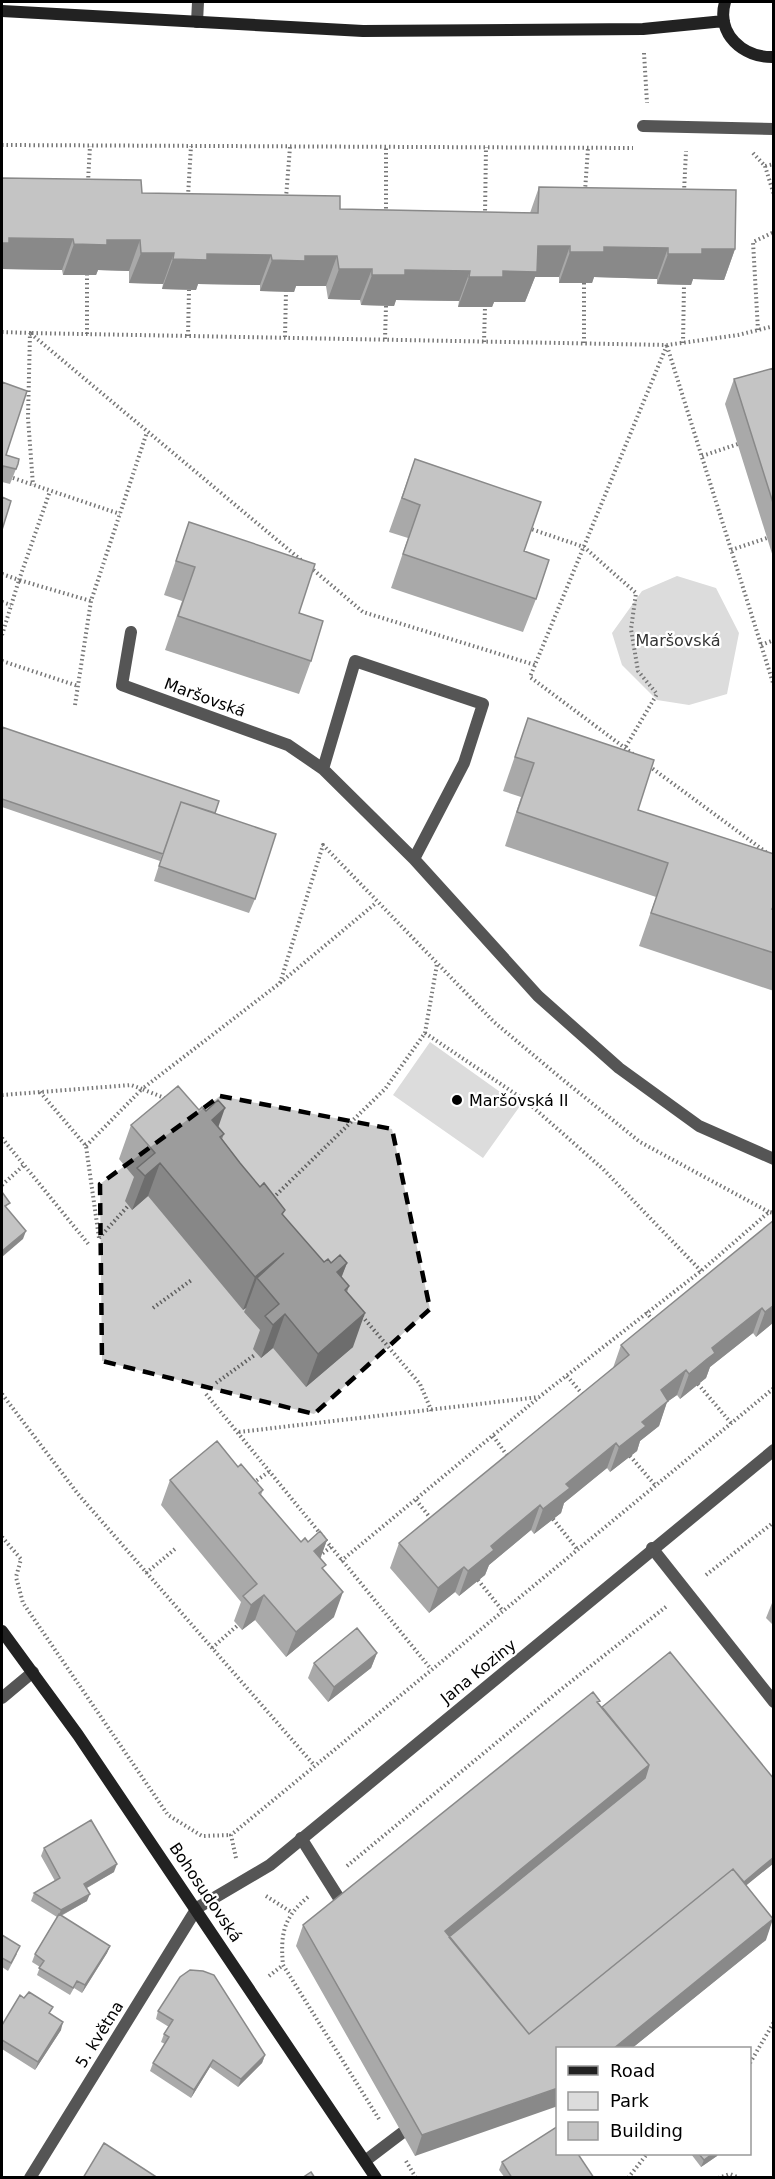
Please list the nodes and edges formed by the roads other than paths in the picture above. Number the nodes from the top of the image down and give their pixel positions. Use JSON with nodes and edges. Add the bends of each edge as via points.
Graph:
{"nodes":[{"id":1,"x":198,"y":2,"type":"edge"},
{"id":2,"x":725,"y":2,"type":"edge"},
{"id":3,"x":2,"y":10,"type":"edge"},
{"id":4,"x":724,"y":21,"type":"junction"},
{"id":5,"x":197,"y":22,"type":"junction"},
{"id":6,"x":774,"y":57,"type":"edge"},
{"id":7,"x":646,"y":127,"type":"road end"},
{"id":8,"x":774,"y":129,"type":"edge"},
{"id":9,"x":131,"y":632,"type":"dead end"},
{"id":10,"x":323,"y":769,"type":"junction"},
{"id":11,"x":414,"y":859,"type":"junction"},
{"id":12,"x":774,"y":1159,"type":"edge"},
{"id":13,"x":774,"y":1450,"type":"edge"},
{"id":14,"x":652,"y":1548,"type":"junction"},
{"id":15,"x":2,"y":1631,"type":"edge"},
{"id":16,"x":33,"y":1672,"type":"junction"},
{"id":17,"x":2,"y":1698,"type":"edge"},
{"id":18,"x":774,"y":1701,"type":"edge"},
{"id":19,"x":301,"y":1838,"type":"junction"},
{"id":20,"x":197,"y":1908,"type":"junction"},
{"id":21,"x":353,"y":1921,"type":"edge"},
{"id":22,"x":429,"y":2113,"type":"edge"},
{"id":23,"x":366,"y":2161,"type":"junction"},
{"id":24,"x":30,"y":2178,"type":"edge"},
{"id":25,"x":376,"y":2178,"type":"edge"}],
"edges":[{"from":1,"to":5,"type":"street"},
{"from":2,"to":4,"type":"street"},
{"from":3,"to":5,"type":"street"},
{"from":4,"to":5,"type":"street","via":[[643,29],[363,31]]},
{"from":4,"to":6,"type":"street","via":[[729,36],[740,49],[756,57]]},
{"from":7,"to":8,"type":"street"},
{"from":9,"to":10,"type":"street","name":"Maršovská","via":[[122,685],[288,745]]},
{"from":10,"to":11,"type":"street","name":"Maršovská"},
{"from":10,"to":11,"type":"street","via":[[355,661],[483,704],[464,763]]},
{"from":11,"to":12,"type":"street","name":"Maršovská","via":[[538,996],[619,1068],[699,1126]]},
{"from":13,"to":14,"type":"street","name":"Jana Koziny"},
{"from":14,"to":18,"type":"street"},
{"from":14,"to":19,"type":"street","name":"Jana Koziny"},
{"from":15,"to":16,"type":"street","name":"Bohosudovská"},
{"from":16,"to":17,"type":"street"},
{"from":16,"to":20,"type":"street","name":"Bohosudovská"},
{"from":19,"to":20,"type":"street","name":"Jana Koziny","via":[[270,1865]]},
{"from":19,"to":21,"type":"street"},
{"from":20,"to":23,"type":"street","name":"Bohosudovská"},
{"from":20,"to":24,"type":"street","name":"5. května"},
{"from":22,"to":23,"type":"street"},
{"from":23,"to":25,"type":"street","name":"Bohosudovská"}]}
